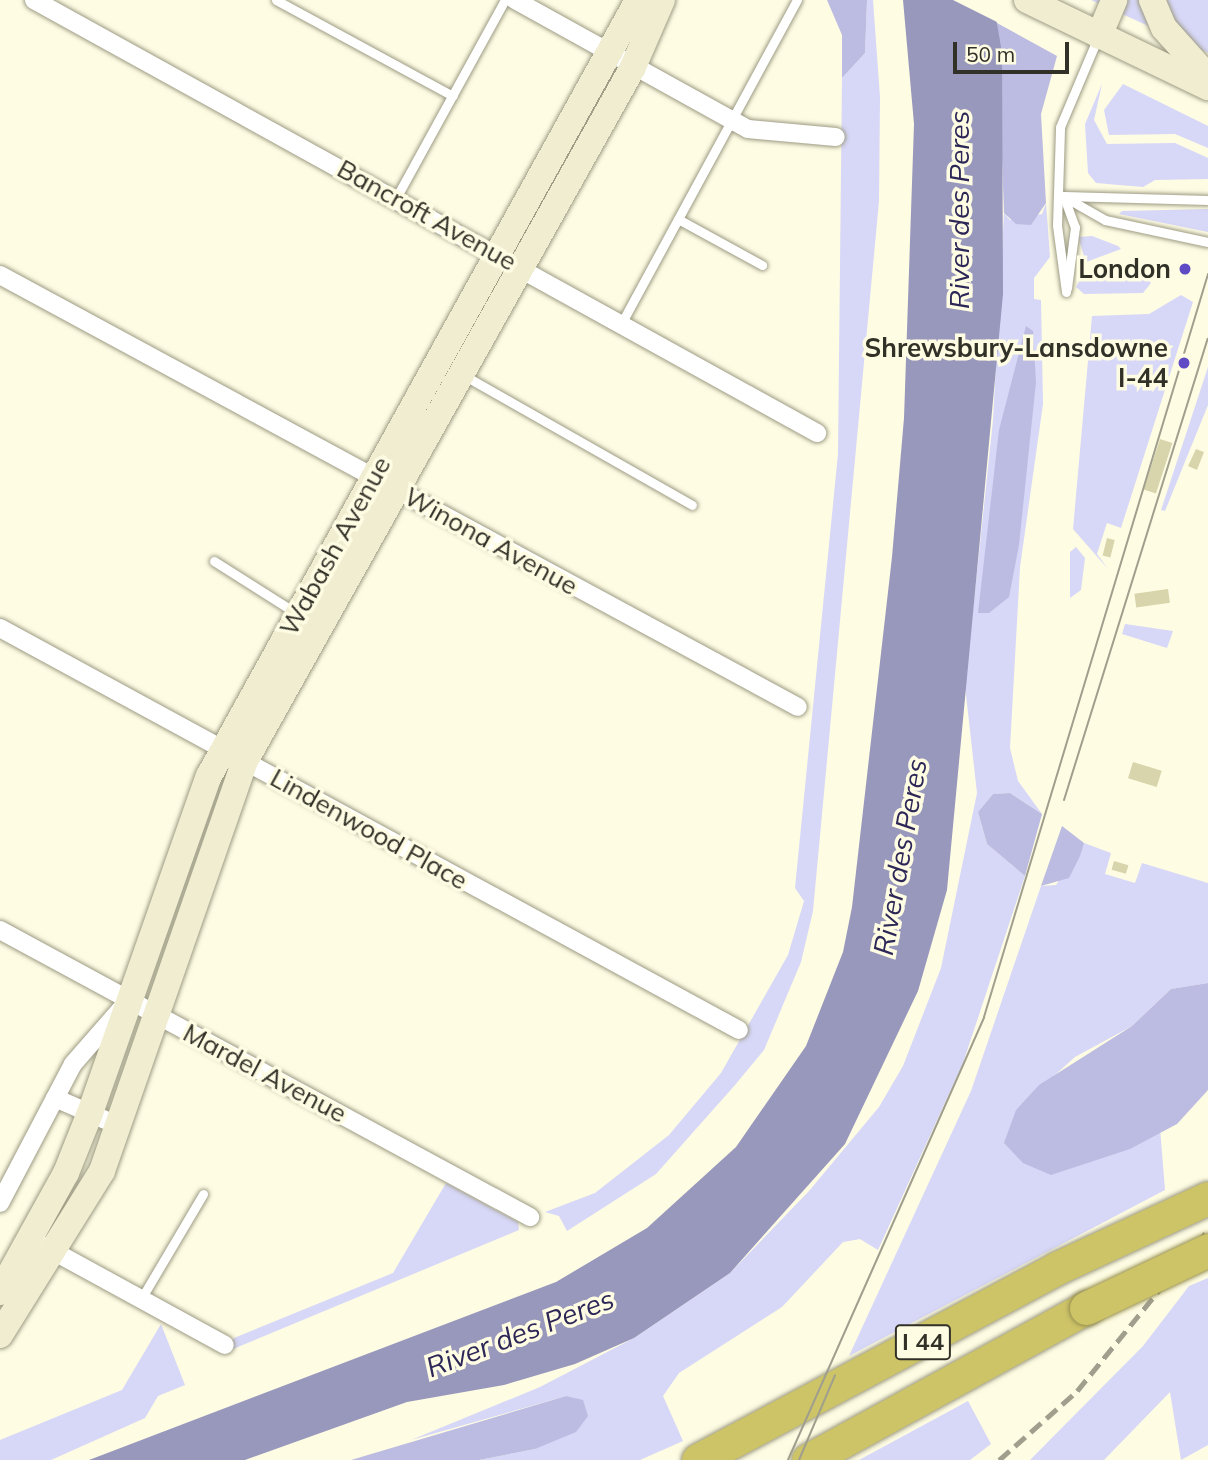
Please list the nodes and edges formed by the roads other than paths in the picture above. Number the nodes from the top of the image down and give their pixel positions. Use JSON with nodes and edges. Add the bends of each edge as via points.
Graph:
{"nodes":[{"id":1,"x":34,"y":0,"type":"edge"},
{"id":2,"x":276,"y":0,"type":"edge"},
{"id":3,"x":505,"y":0,"type":"edge"},
{"id":4,"x":515,"y":0,"type":"edge"},
{"id":5,"x":638,"y":0,"type":"edge"},
{"id":6,"x":662,"y":0,"type":"edge"},
{"id":7,"x":797,"y":0,"type":"edge"},
{"id":8,"x":1114,"y":0,"type":"edge"},
{"id":9,"x":1152,"y":0,"type":"edge"},
{"id":10,"x":1038,"y":2,"type":"edge"},
{"id":11,"x":1099,"y":36,"type":"junction"},
{"id":12,"x":608,"y":54,"type":"junction"},
{"id":13,"x":633,"y":67,"type":"junction"},
{"id":14,"x":1208,"y":77,"type":"edge"},
{"id":15,"x":1208,"y":87,"type":"edge"},
{"id":16,"x":453,"y":96,"type":"junction"},
{"id":17,"x":732,"y":121,"type":"junction"},
{"id":18,"x":836,"y":137,"type":"dead end"},
{"id":19,"x":1063,"y":195,"type":"junction"},
{"id":20,"x":396,"y":198,"type":"junction"},
{"id":21,"x":1208,"y":200,"type":"edge"},
{"id":22,"x":678,"y":219,"type":"junction"},
{"id":23,"x":1208,"y":242,"type":"edge"},
{"id":24,"x":499,"y":254,"type":"junction"},
{"id":25,"x":762,"y":265,"type":"dead end"},
{"id":26,"x":522,"y":267,"type":"junction"},
{"id":27,"x":0,"y":275,"type":"edge"},
{"id":28,"x":621,"y":324,"type":"junction"},
{"id":29,"x":462,"y":374,"type":"junction"},
{"id":30,"x":817,"y":433,"type":"dead end"},
{"id":31,"x":373,"y":477,"type":"junction"},
{"id":32,"x":398,"y":491,"type":"junction"},
{"id":33,"x":692,"y":505,"type":"dead end"},
{"id":34,"x":214,"y":561,"type":"dead end"},
{"id":35,"x":298,"y":614,"type":"junction"},
{"id":36,"x":0,"y":628,"type":"edge"},
{"id":37,"x":798,"y":707,"type":"dead end"},
{"id":38,"x":234,"y":755,"type":"junction"},
{"id":39,"x":0,"y":930,"type":"edge"},
{"id":40,"x":129,"y":1000,"type":"junction"},
{"id":41,"x":156,"y":1013,"type":"junction"},
{"id":42,"x":739,"y":1030,"type":"dead end"},
{"id":43,"x":55,"y":1098,"type":"junction"},
{"id":44,"x":90,"y":1113,"type":"junction"},
{"id":45,"x":119,"y":1126,"type":"junction"},
{"id":46,"x":203,"y":1194,"type":"dead end"},
{"id":47,"x":1208,"y":1198,"type":"edge"},
{"id":48,"x":0,"y":1203,"type":"edge"},
{"id":49,"x":530,"y":1217,"type":"dead end"},
{"id":50,"x":40,"y":1244,"type":"junction"},
{"id":51,"x":1208,"y":1250,"type":"edge"},
{"id":52,"x":0,"y":1292,"type":"edge"},
{"id":53,"x":141,"y":1299,"type":"junction"},
{"id":54,"x":0,"y":1335,"type":"edge"},
{"id":55,"x":225,"y":1345,"type":"dead end"},
{"id":56,"x":702,"y":1458,"type":"edge"},
{"id":57,"x":808,"y":1460,"type":"edge"}],
"edges":[{"from":1,"to":20,"type":"street","name":"Bancroft Avenue"},
{"from":2,"to":16,"type":"lane"},
{"from":3,"to":16,"type":"lane"},
{"from":4,"to":12,"type":"street"},
{"from":5,"to":12,"type":"main road","name":"Wabash Avenue"},
{"from":6,"to":13,"type":"main road","name":"Wabash Avenue"},
{"from":7,"to":17,"type":"lane"},
{"from":8,"to":11,"type":"main road"},
{"from":9,"to":14,"type":"main road","via":[[1164,28]]},
{"from":10,"to":11,"type":"main road"},
{"from":11,"to":15,"type":"main road"},
{"from":11,"to":19,"type":"lane","via":[[1062,117]]},
{"from":12,"to":13,"type":"street"},
{"from":12,"to":24,"type":"main road","name":"Wabash Avenue"},
{"from":13,"to":17,"type":"street"},
{"from":13,"to":26,"type":"main road","name":"Wabash Avenue"},
{"from":16,"to":20,"type":"lane"},
{"from":17,"to":18,"type":"street","via":[[764,134]]},
{"from":17,"to":22,"type":"lane"},
{"from":19,"to":19,"type":"lane","via":[[1057,225],[1066,292],[1074,227]]},
{"from":19,"to":21,"type":"lane"},
{"from":19,"to":23,"type":"lane","via":[[1105,220]]},
{"from":20,"to":24,"type":"street","name":"Bancroft Avenue"},
{"from":22,"to":25,"type":"lane"},
{"from":22,"to":28,"type":"lane"},
{"from":24,"to":26,"type":"street","name":"Bancroft Avenue"},
{"from":24,"to":31,"type":"main road","name":"Wabash Avenue"},
{"from":26,"to":28,"type":"street","name":"Bancroft Avenue"},
{"from":26,"to":29,"type":"main road","name":"Wabash Avenue"},
{"from":27,"to":31,"type":"street","name":"Winona Avenue"},
{"from":28,"to":30,"type":"street","name":"Bancroft Avenue"},
{"from":29,"to":32,"type":"main road","name":"Wabash Avenue"},
{"from":29,"to":33,"type":"lane"},
{"from":31,"to":32,"type":"street","name":"Winona Avenue"},
{"from":31,"to":35,"type":"main road","name":"Wabash Avenue"},
{"from":32,"to":37,"type":"street","name":"Winona Avenue"},
{"from":32,"to":38,"type":"main road","name":"Wabash Avenue"},
{"from":34,"to":35,"type":"lane"},
{"from":35,"to":38,"type":"main road","name":"Wabash Avenue"},
{"from":36,"to":38,"type":"street","name":"Lindenwood Place"},
{"from":38,"to":40,"type":"main road","name":"Wabash Avenue","via":[[173,865]]},
{"from":38,"to":41,"type":"main road","name":"Wabash Avenue"},
{"from":38,"to":42,"type":"street","name":"Lindenwood Place"},
{"from":39,"to":40,"type":"street","name":"Mardel Avenue"},
{"from":40,"to":41,"type":"street","name":"Mardel Avenue"},
{"from":40,"to":43,"type":"street","via":[[104,1021]]},
{"from":40,"to":44,"type":"main road","name":"Wabash Avenue"},
{"from":41,"to":45,"type":"main road","name":"Wabash Avenue"},
{"from":41,"to":49,"type":"street","name":"Mardel Avenue"},
{"from":43,"to":44,"type":"street"},
{"from":43,"to":48,"type":"street"},
{"from":44,"to":45,"type":"street"},
{"from":44,"to":50,"type":"main road","name":"Wabash Avenue"},
{"from":45,"to":50,"type":"main road","name":"Wabash Avenue","via":[[102,1171]]},
{"from":46,"to":53,"type":"lane"},
{"from":47,"to":56,"type":"highway","number":"I 44","via":[[1139,1227]]},
{"from":50,"to":52,"type":"main road"},
{"from":50,"to":53,"type":"street"},
{"from":50,"to":54,"type":"main road"},
{"from":51,"to":57,"type":"highway","number":"I 44","bridge":true,"via":[[1086,1308]]},
{"from":53,"to":55,"type":"street"}]}
